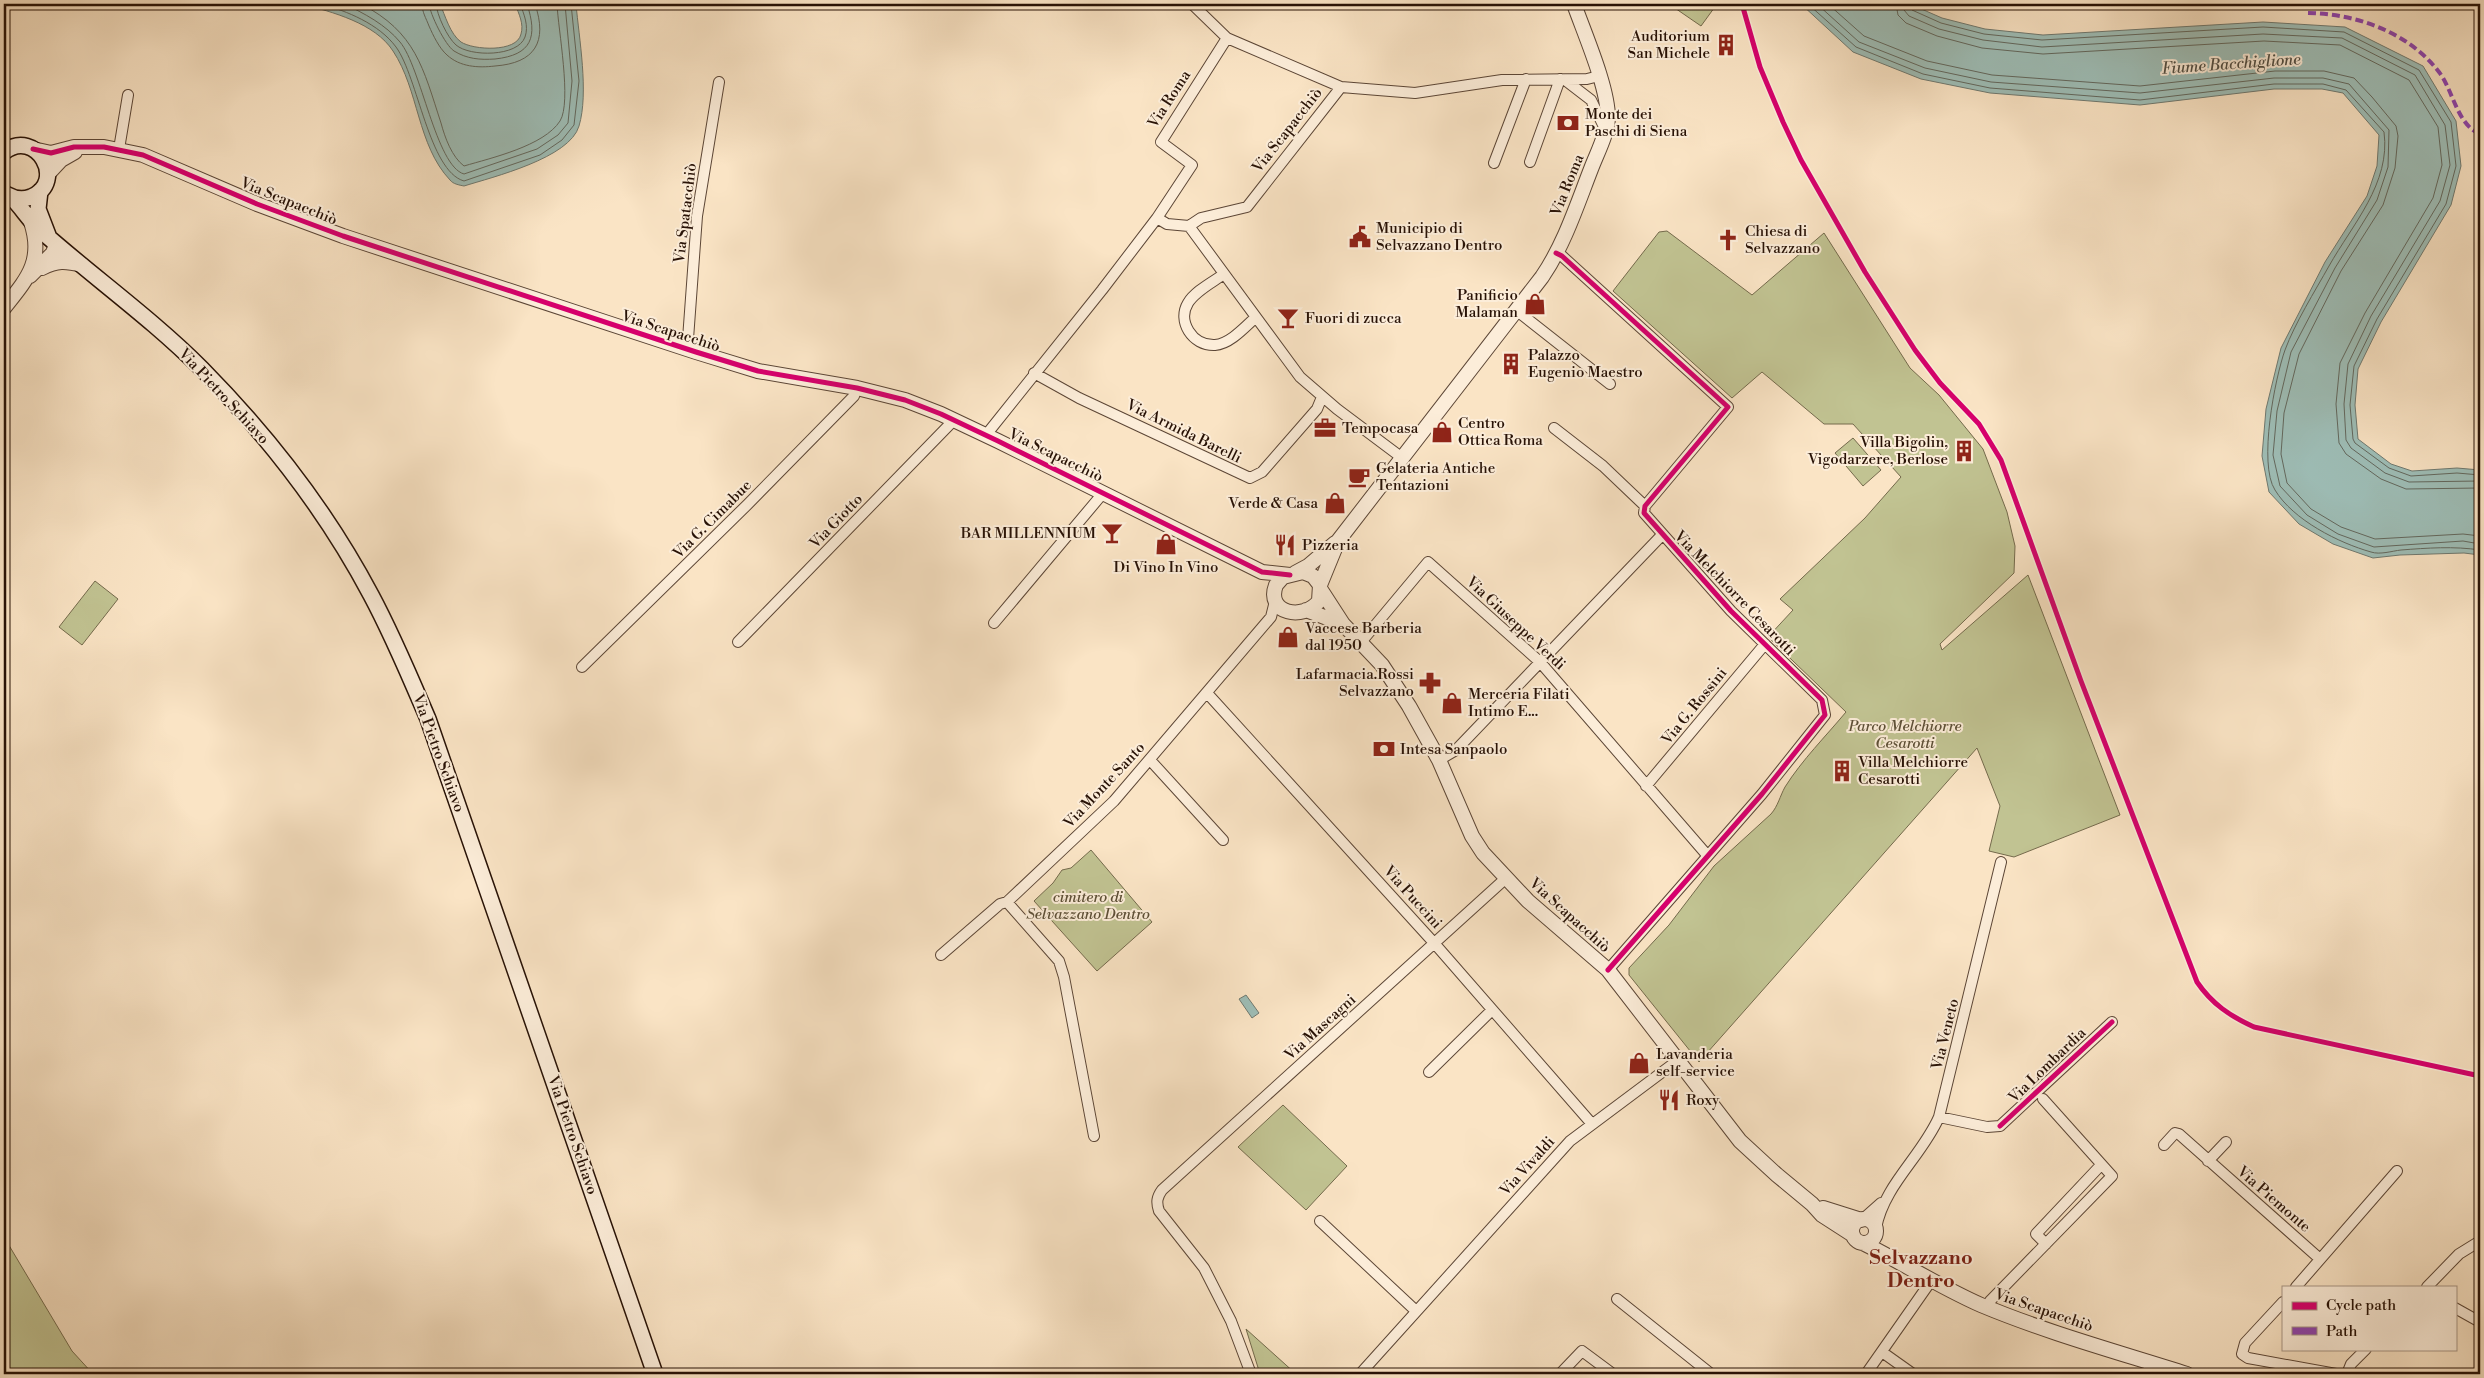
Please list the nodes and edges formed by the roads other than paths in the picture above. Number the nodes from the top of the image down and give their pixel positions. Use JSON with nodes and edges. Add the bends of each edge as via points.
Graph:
{"nodes":[{"id":1,"x":1192,"y":4,"type":"edge"},
{"id":2,"x":1574,"y":4,"type":"edge"},
{"id":3,"x":1227,"y":38,"type":"junction"},
{"id":4,"x":1600,"y":76,"type":"junction"},
{"id":5,"x":1526,"y":79,"type":"junction"},
{"id":6,"x":1563,"y":80,"type":"junction"},
{"id":7,"x":719,"y":82,"type":"dead end"},
{"id":8,"x":1341,"y":87,"type":"junction"},
{"id":9,"x":1581,"y":90,"type":"junction"},
{"id":10,"x":128,"y":95,"type":"dead end"},
{"id":11,"x":1605,"y":95,"type":"junction"},
{"id":12,"x":1606,"y":131,"type":"junction"},
{"id":13,"x":87,"y":146,"type":"junction"},
{"id":14,"x":33,"y":149,"type":"junction"},
{"id":15,"x":119,"y":149,"type":"junction"},
{"id":16,"x":7,"y":150,"type":"edge"},
{"id":17,"x":1530,"y":162,"type":"dead end"},
{"id":18,"x":1494,"y":163,"type":"dead end"},
{"id":19,"x":47,"y":175,"type":"junction"},
{"id":20,"x":40,"y":191,"type":"junction"},
{"id":21,"x":8,"y":195,"type":"edge"},
{"id":22,"x":1156,"y":218,"type":"junction"},
{"id":23,"x":31,"y":222,"type":"junction"},
{"id":24,"x":1189,"y":226,"type":"junction"},
{"id":25,"x":52,"y":240,"type":"junction"},
{"id":26,"x":1556,"y":253,"type":"junction"},
{"id":27,"x":82,"y":265,"type":"junction"},
{"id":28,"x":39,"y":269,"type":"junction"},
{"id":29,"x":1224,"y":274,"type":"junction"},
{"id":30,"x":26,"y":280,"type":"junction"},
{"id":31,"x":4,"y":308,"type":"edge"},
{"id":32,"x":1516,"y":310,"type":"junction"},
{"id":33,"x":1256,"y":317,"type":"junction"},
{"id":34,"x":686,"y":349,"type":"junction"},
{"id":35,"x":1034,"y":373,"type":"junction"},
{"id":36,"x":1610,"y":384,"type":"dead end"},
{"id":37,"x":857,"y":388,"type":"junction"},
{"id":38,"x":1322,"y":397,"type":"junction"},
{"id":39,"x":954,"y":420,"type":"junction"},
{"id":40,"x":1554,"y":428,"type":"dead end"},
{"id":41,"x":986,"y":435,"type":"junction"},
{"id":42,"x":1401,"y":457,"type":"junction"},
{"id":43,"x":1104,"y":492,"type":"junction"},
{"id":44,"x":1645,"y":506,"type":"junction"},
{"id":45,"x":1662,"y":534,"type":"junction"},
{"id":46,"x":1338,"y":541,"type":"junction"},
{"id":47,"x":1264,"y":573,"type":"junction"},
{"id":48,"x":1292,"y":574,"type":"junction"},
{"id":49,"x":1320,"y":587,"type":"junction"},
{"id":50,"x":1274,"y":598,"type":"junction"},
{"id":51,"x":1306,"y":610,"type":"junction"},
{"id":52,"x":1286,"y":612,"type":"junction"},
{"id":53,"x":1271,"y":617,"type":"junction"},
{"id":54,"x":994,"y":623,"type":"dead end"},
{"id":55,"x":1343,"y":624,"type":"junction"},
{"id":56,"x":1362,"y":641,"type":"junction"},
{"id":57,"x":738,"y":642,"type":"dead end"},
{"id":58,"x":1765,"y":644,"type":"junction"},
{"id":59,"x":1540,"y":662,"type":"junction"},
{"id":60,"x":582,"y":667,"type":"dead end"},
{"id":61,"x":1207,"y":693,"type":"junction"},
{"id":62,"x":1150,"y":760,"type":"junction"},
{"id":63,"x":1439,"y":760,"type":"junction"},
{"id":64,"x":1646,"y":786,"type":"junction"},
{"id":65,"x":1223,"y":840,"type":"dead end"},
{"id":66,"x":1707,"y":855,"type":"junction"},
{"id":67,"x":2001,"y":862,"type":"dead end"},
{"id":68,"x":1505,"y":879,"type":"junction"},
{"id":69,"x":1007,"y":902,"type":"junction"},
{"id":70,"x":1435,"y":944,"type":"junction"},
{"id":71,"x":941,"y":955,"type":"dead end"},
{"id":72,"x":1608,"y":970,"type":"junction"},
{"id":73,"x":1492,"y":1010,"type":"junction"},
{"id":74,"x":2112,"y":1022,"type":"dead end"},
{"id":75,"x":1678,"y":1061,"type":"junction"},
{"id":76,"x":1429,"y":1072,"type":"dead end"},
{"id":77,"x":2043,"y":1099,"type":"dead end"},
{"id":78,"x":1939,"y":1117,"type":"junction"},
{"id":79,"x":1592,"y":1124,"type":"junction"},
{"id":80,"x":1094,"y":1136,"type":"dead end"},
{"id":81,"x":2226,"y":1142,"type":"dead end"},
{"id":82,"x":2164,"y":1144,"type":"dead end"},
{"id":83,"x":2208,"y":1161,"type":"junction"},
{"id":84,"x":2102,"y":1165,"type":"junction"},
{"id":85,"x":2397,"y":1171,"type":"dead end"},
{"id":86,"x":1886,"y":1198,"type":"junction"},
{"id":87,"x":1812,"y":1204,"type":"junction"},
{"id":88,"x":1862,"y":1220,"type":"junction"},
{"id":89,"x":1320,"y":1221,"type":"dead end"},
{"id":90,"x":1876,"y":1229,"type":"junction"},
{"id":91,"x":1858,"y":1239,"type":"junction"},
{"id":92,"x":2480,"y":1241,"type":"edge"},
{"id":93,"x":2046,"y":1244,"type":"junction"},
{"id":94,"x":2320,"y":1259,"type":"junction"},
{"id":95,"x":1898,"y":1260,"type":"junction"},
{"id":96,"x":1931,"y":1281,"type":"junction"},
{"id":97,"x":2297,"y":1286,"type":"edge"},
{"id":98,"x":2428,"y":1286,"type":"edge"},
{"id":99,"x":1617,"y":1299,"type":"dead end"},
{"id":100,"x":2282,"y":1303,"type":"edge"},
{"id":101,"x":1987,"y":1307,"type":"junction"},
{"id":102,"x":2456,"y":1309,"type":"edge"},
{"id":103,"x":1416,"y":1311,"type":"junction"},
{"id":104,"x":2480,"y":1322,"type":"edge"},
{"id":105,"x":2365,"y":1350,"type":"edge"},
{"id":106,"x":1882,"y":1352,"type":"junction"},
{"id":107,"x":655,"y":1374,"type":"edge"},
{"id":108,"x":1251,"y":1374,"type":"edge"},
{"id":109,"x":1360,"y":1374,"type":"edge"},
{"id":110,"x":1560,"y":1374,"type":"edge"},
{"id":111,"x":1613,"y":1374,"type":"edge"},
{"id":112,"x":1711,"y":1374,"type":"edge"},
{"id":113,"x":1866,"y":1374,"type":"edge"},
{"id":114,"x":1913,"y":1374,"type":"edge"},
{"id":115,"x":2187,"y":1374,"type":"edge"},
{"id":116,"x":2336,"y":1374,"type":"edge"},
{"id":117,"x":2347,"y":1374,"type":"edge"}],
"edges":[{"from":1,"to":3,"type":"street"},
{"from":2,"to":4,"type":"street","name":"Via Roma"},
{"from":3,"to":8,"type":"street"},
{"from":3,"to":22,"type":"street","name":"Via Roma","via":[[1161,142],[1192,164]]},
{"from":4,"to":6,"type":"street"},
{"from":4,"to":11,"type":"street","name":"Via Roma"},
{"from":5,"to":6,"type":"street"},
{"from":5,"to":8,"type":"street","via":[[1415,93]]},
{"from":5,"to":18,"type":"street"},
{"from":6,"to":9,"type":"street"},
{"from":6,"to":17,"type":"street"},
{"from":7,"to":34,"type":"street","name":"Via Spatacchiò","via":[[697,216]]},
{"from":8,"to":24,"type":"street","name":"Via Scapacchiò","via":[[1247,207],[1201,218]]},
{"from":9,"to":11,"type":"street"},
{"from":9,"to":12,"type":"street","via":[[1591,100]]},
{"from":10,"to":15,"type":"street"},
{"from":11,"to":12,"type":"street","name":"Via Roma"},
{"from":12,"to":26,"type":"street","name":"Via Roma"},
{"from":13,"to":14,"type":"street","name":"Via Scapacchiò","via":[[52,153]]},
{"from":13,"to":15,"type":"street","name":"Via Scapacchiò"},
{"from":13,"to":19,"type":"street","via":[[61,160]]},
{"from":14,"to":16,"type":"main road"},
{"from":14,"to":19,"type":"main road","via":[[44,160]]},
{"from":15,"to":34,"type":"street","name":"Via Scapacchiò","via":[[171,165],[258,204],[374,247]]},
{"from":19,"to":20,"type":"main road"},
{"from":20,"to":21,"type":"main road","via":[[27,198]]},
{"from":20,"to":25,"type":"main road","via":[[38,209]]},
{"from":21,"to":23,"type":"main road","name":"Via Pietro Schiavo"},
{"from":22,"to":24,"type":"street","via":[[1167,224]]},
{"from":22,"to":35,"type":"street","name":"Via Scapacchiò"},
{"from":23,"to":25,"type":"main road","name":"Via Pietro Schiavo"},
{"from":23,"to":30,"type":"street","via":[[37,249]]},
{"from":24,"to":29,"type":"street"},
{"from":25,"to":27,"type":"main road","name":"Via Pietro Schiavo"},
{"from":25,"to":28,"type":"street","via":[[53,254]]},
{"from":26,"to":32,"type":"street","name":"Via Roma","via":[[1548,269]]},
{"from":26,"to":44,"type":"street","via":[[1728,407]]},
{"from":27,"to":28,"type":"street","via":[[53,262]]},
{"from":27,"to":107,"type":"main road","name":"Via Pietro Schiavo","via":[[154,324],[257,427],[336,536],[398,648],[428,719]]},
{"from":28,"to":30,"type":"street"},
{"from":29,"to":33,"type":"street"},
{"from":29,"to":33,"type":"street","via":[[1189,301],[1182,314],[1185,327],[1204,344],[1215,345],[1226,341]]},
{"from":30,"to":31,"type":"street"},
{"from":32,"to":36,"type":"street"},
{"from":32,"to":42,"type":"street","name":"Via Roma"},
{"from":33,"to":38,"type":"street","via":[[1300,377]]},
{"from":34,"to":37,"type":"street","name":"Via Scapacchiò","via":[[758,371]]},
{"from":35,"to":38,"type":"street","name":"Via Armida Barelli","via":[[1079,398],[1250,478],[1262,472],[1316,409]]},
{"from":35,"to":41,"type":"street","name":"Via Scapacchiò"},
{"from":37,"to":39,"type":"street","name":"Via Scapacchiò","via":[[905,400]]},
{"from":37,"to":60,"type":"street","name":"Via G. Cimabue","via":[[854,396],[748,504]]},
{"from":38,"to":42,"type":"street"},
{"from":39,"to":41,"type":"street","name":"Via Scapacchiò"},
{"from":39,"to":57,"type":"street","name":"Via Giotto"},
{"from":40,"to":44,"type":"street","name":"Via Melchiorre Cesarotti","via":[[1603,466]]},
{"from":41,"to":43,"type":"street","name":"Via Scapacchiò"},
{"from":42,"to":46,"type":"street","name":"Via Roma"},
{"from":43,"to":47,"type":"street","name":"Via Scapacchiò"},
{"from":43,"to":54,"type":"street"},
{"from":44,"to":45,"type":"street","name":"Via Melchiorre Cesarotti","via":[[1644,513]]},
{"from":45,"to":58,"type":"street","name":"Via Melchiorre Cesarotti"},
{"from":45,"to":59,"type":"street"},
{"from":46,"to":48,"type":"street","name":"Via Roma","via":[[1308,566]]},
{"from":46,"to":49,"type":"street","name":"Via Roma"},
{"from":47,"to":48,"type":"street","name":"Via Scapacchiò"},
{"from":47,"to":50,"type":"street"},
{"from":48,"to":49,"type":"street","via":[[1308,574]]},
{"from":48,"to":50,"type":"street","via":[[1279,580]]},
{"from":49,"to":51,"type":"street","via":[[1319,601]]},
{"from":49,"to":55,"type":"street","name":"Via Scapacchiò"},
{"from":50,"to":52,"type":"street"},
{"from":50,"to":53,"type":"street","name":"Via Monte Santo"},
{"from":51,"to":52,"type":"street"},
{"from":51,"to":55,"type":"street","name":"Via Scapacchiò"},
{"from":52,"to":53,"type":"street"},
{"from":53,"to":61,"type":"street","name":"Via Monte Santo"},
{"from":55,"to":56,"type":"street","name":"Via Scapacchiò"},
{"from":56,"to":59,"type":"street","name":"Via Giuseppe Verdi","via":[[1428,562]]},
{"from":56,"to":63,"type":"street","name":"Via Scapacchiò","via":[[1393,681]]},
{"from":58,"to":64,"type":"street","name":"Via G. Rossini"},
{"from":58,"to":66,"type":"street","name":"Via Melchiorre Cesarotti","via":[[1822,700],[1825,715],[1762,794]]},
{"from":59,"to":63,"type":"street","via":[[1456,750]]},
{"from":59,"to":64,"type":"street","name":"Via Giuseppe Verdi"},
{"from":61,"to":62,"type":"street","name":"Via Monte Santo"},
{"from":61,"to":70,"type":"street","name":"Via Puccini"},
{"from":62,"to":65,"type":"street"},
{"from":62,"to":69,"type":"street","name":"Via Monte Santo","via":[[1114,801]]},
{"from":63,"to":68,"type":"street","name":"Via Scapacchiò","via":[[1472,836]]},
{"from":64,"to":66,"type":"street","name":"Via Giuseppe Verdi"},
{"from":66,"to":72,"type":"street","name":"Via Melchiorre Cesarotti"},
{"from":67,"to":78,"type":"street","name":"Via Veneto"},
{"from":68,"to":70,"type":"street","name":"Via Mascagni"},
{"from":68,"to":72,"type":"street","name":"Via Scapacchiò"},
{"from":69,"to":71,"type":"street","name":"Via Monte Santo","via":[[1000,904]]},
{"from":69,"to":80,"type":"street","via":[[1059,962]]},
{"from":70,"to":73,"type":"street","name":"Via Puccini"},
{"from":70,"to":108,"type":"street","name":"Via Mascagni","via":[[1162,1190],[1157,1200],[1159,1211],[1204,1268],[1231,1321]]},
{"from":72,"to":75,"type":"street","name":"Via Scapacchiò"},
{"from":73,"to":76,"type":"street"},
{"from":73,"to":79,"type":"street","name":"Via Puccini"},
{"from":74,"to":78,"type":"street","name":"Via Lombardia","via":[[2000,1126],[1987,1127]]},
{"from":75,"to":79,"type":"street","name":"Via Vivaldi"},
{"from":75,"to":87,"type":"street","name":"Via Scapacchiò","via":[[1740,1141]]},
{"from":77,"to":84,"type":"street"},
{"from":78,"to":86,"type":"street","name":"Via Veneto","via":[[1927,1140]]},
{"from":79,"to":103,"type":"street","name":"Via Vivaldi","via":[[1570,1141]]},
{"from":81,"to":83,"type":"street"},
{"from":82,"to":83,"type":"street","name":"Via Piemonte","via":[[2179,1134]]},
{"from":83,"to":94,"type":"street","name":"Via Piemonte"},
{"from":84,"to":93,"type":"street","via":[[2036,1234]]},
{"from":84,"to":93,"type":"street","via":[[2112,1176]]},
{"from":85,"to":94,"type":"street"},
{"from":86,"to":88,"type":"street","name":"Via Veneto"},
{"from":86,"to":90,"type":"street","name":"Via Veneto"},
{"from":87,"to":88,"type":"street","name":"Via Scapacchiò"},
{"from":87,"to":91,"type":"street","name":"Via Scapacchiò","via":[[1822,1215]]},
{"from":88,"to":90,"type":"street","name":"Via Scapacchiò","via":[[1873,1223]]},
{"from":88,"to":91,"type":"street","via":[[1854,1224]]},
{"from":89,"to":103,"type":"street"},
{"from":90,"to":91,"type":"street","via":[[1873,1240]]},
{"from":90,"to":95,"type":"street","name":"Via Scapacchiò"},
{"from":91,"to":95,"type":"street","name":"Via Scapacchiò"},
{"from":92,"to":98,"type":"street","via":[[2459,1254]]},
{"from":93,"to":101,"type":"street"},
{"from":94,"to":97,"type":"street"},
{"from":95,"to":96,"type":"street","name":"Via Scapacchiò"},
{"from":96,"to":101,"type":"street","name":"Via Scapacchiò"},
{"from":96,"to":106,"type":"street"},
{"from":99,"to":112,"type":"street"},
{"from":100,"to":116,"type":"street","via":[[2245,1344],[2242,1354],[2248,1358]]},
{"from":101,"to":115,"type":"street","name":"Via Scapacchiò","via":[[2035,1326]]},
{"from":102,"to":104,"type":"street"},
{"from":103,"to":109,"type":"street","name":"Via Vivaldi"},
{"from":105,"to":117,"type":"street","via":[[2351,1364]]},
{"from":106,"to":113,"type":"street"},
{"from":106,"to":114,"type":"street"},
{"from":110,"to":111,"type":"street","via":[[1582,1351]]}]}
